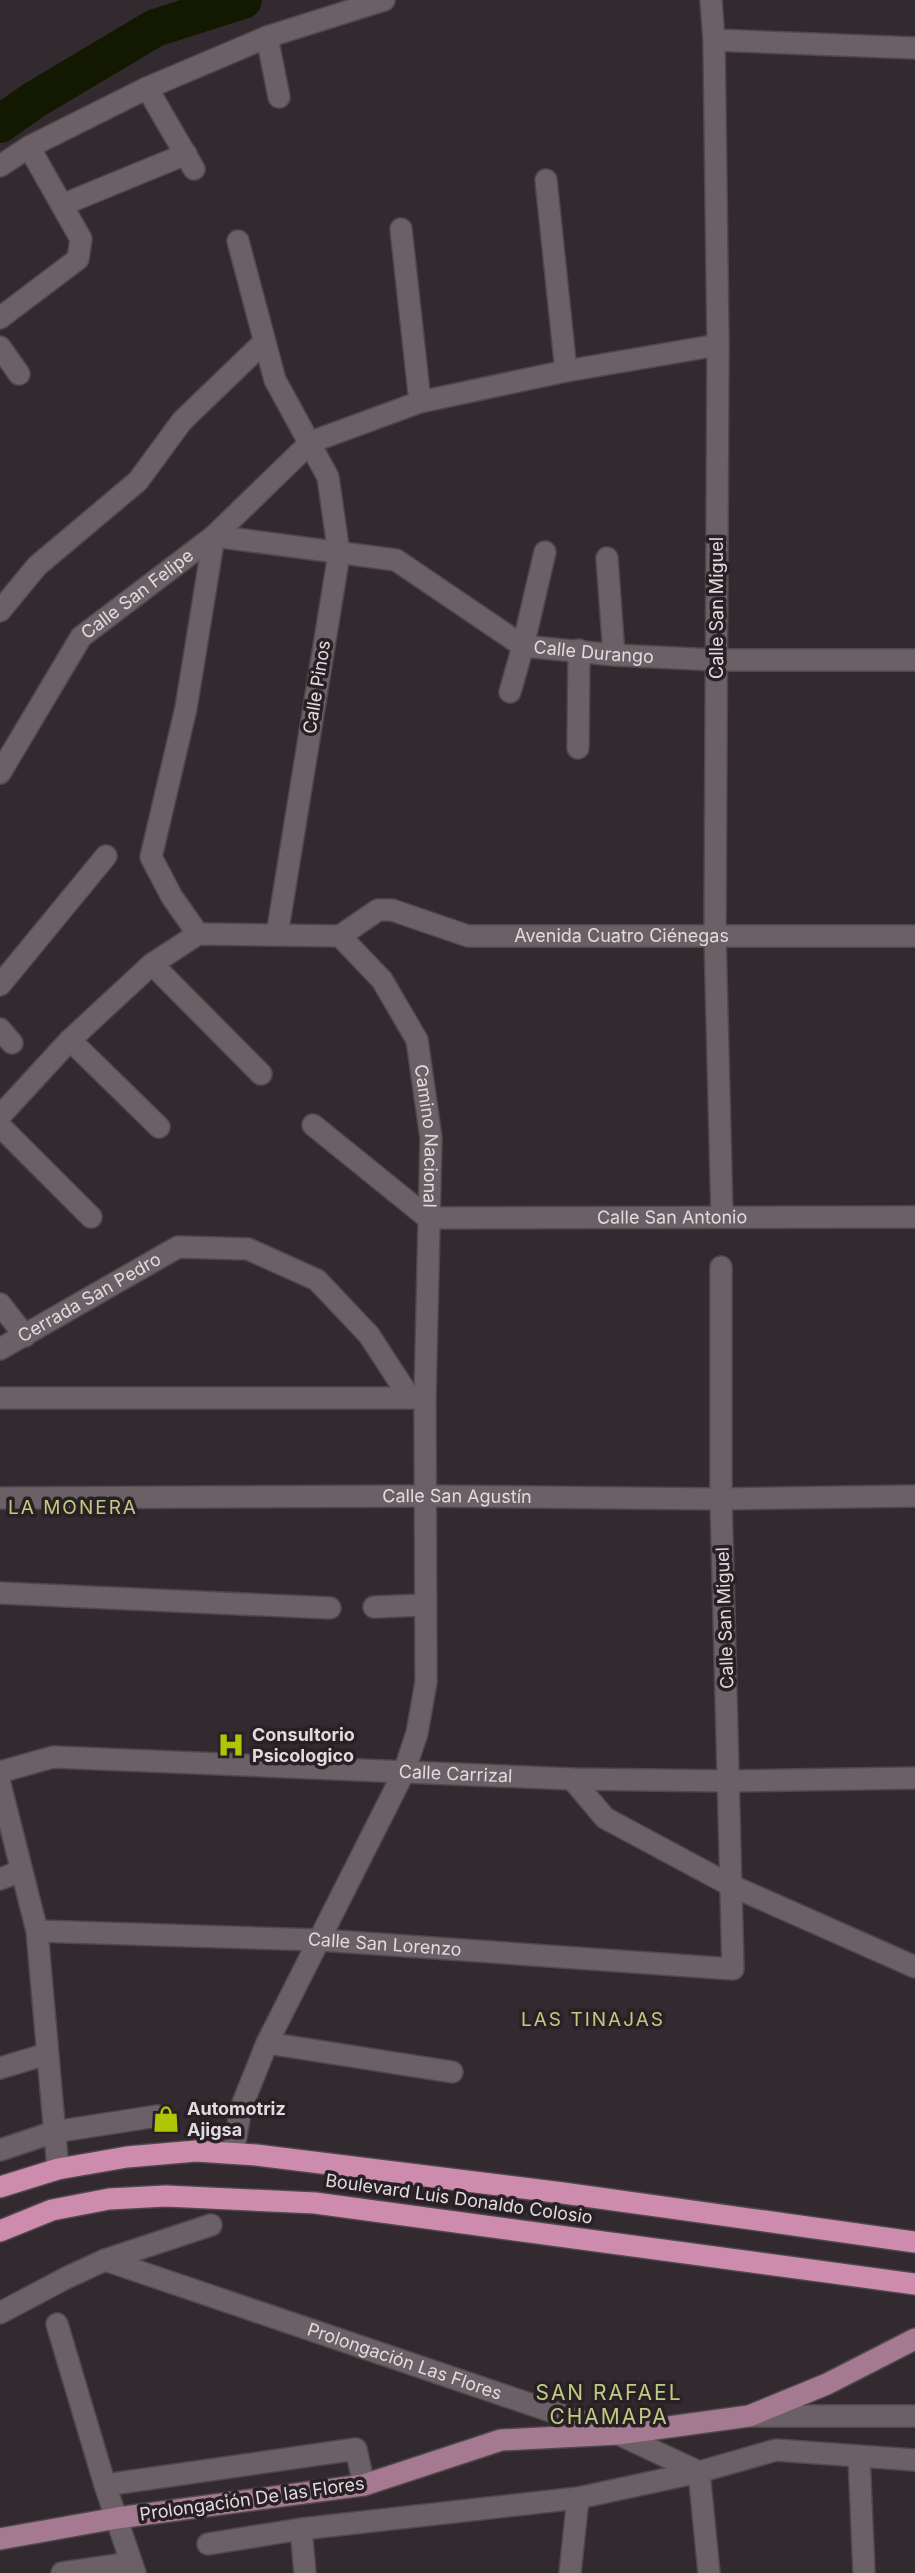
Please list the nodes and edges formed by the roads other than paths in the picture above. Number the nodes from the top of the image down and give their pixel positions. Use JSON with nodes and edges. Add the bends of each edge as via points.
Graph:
{"nodes":[{"id":1,"x":384,"y":0,"type":"edge"},
{"id":2,"x":711,"y":0,"type":"edge"},
{"id":3,"x":267,"y":37,"type":"junction"},
{"id":4,"x":714,"y":40,"type":"junction"},
{"id":5,"x":915,"y":48,"type":"edge"},
{"id":6,"x":147,"y":88,"type":"junction"},
{"id":7,"x":279,"y":97,"type":"dead end"},
{"id":8,"x":29,"y":147,"type":"junction"},
{"id":9,"x":0,"y":166,"type":"edge"},
{"id":10,"x":547,"y":180,"type":"dead end"},
{"id":11,"x":57,"y":197,"type":"junction"},
{"id":12,"x":401,"y":229,"type":"dead end"},
{"id":13,"x":238,"y":241,"type":"dead end"},
{"id":14,"x":0,"y":318,"type":"edge"},
{"id":15,"x":263,"y":342,"type":"junction"},
{"id":16,"x":718,"y":345,"type":"junction"},
{"id":17,"x":0,"y":347,"type":"edge"},
{"id":18,"x":566,"y":371,"type":"junction"},
{"id":19,"x":19,"y":374,"type":"dead end"},
{"id":20,"x":420,"y":402,"type":"junction"},
{"id":21,"x":311,"y":442,"type":"junction"},
{"id":22,"x":214,"y":536,"type":"junction"},
{"id":23,"x":545,"y":552,"type":"dead end"},
{"id":24,"x":339,"y":554,"type":"junction"},
{"id":25,"x":607,"y":558,"type":"dead end"},
{"id":26,"x":0,"y":611,"type":"edge"},
{"id":27,"x":523,"y":646,"type":"junction"},
{"id":28,"x":579,"y":650,"type":"junction"},
{"id":29,"x":614,"y":655,"type":"junction"},
{"id":30,"x":716,"y":660,"type":"junction"},
{"id":31,"x":915,"y":660,"type":"edge"},
{"id":32,"x":510,"y":692,"type":"dead end"},
{"id":33,"x":578,"y":748,"type":"dead end"},
{"id":34,"x":0,"y":773,"type":"edge"},
{"id":35,"x":106,"y":856,"type":"dead end"},
{"id":36,"x":198,"y":934,"type":"junction"},
{"id":37,"x":277,"y":935,"type":"junction"},
{"id":38,"x":340,"y":936,"type":"junction"},
{"id":39,"x":715,"y":936,"type":"junction"},
{"id":40,"x":915,"y":936,"type":"edge"},
{"id":41,"x":152,"y":964,"type":"junction"},
{"id":42,"x":0,"y":985,"type":"edge"},
{"id":43,"x":70,"y":1040,"type":"junction"},
{"id":44,"x":261,"y":1074,"type":"dead end"},
{"id":45,"x":0,"y":1116,"type":"edge"},
{"id":46,"x":313,"y":1125,"type":"dead end"},
{"id":47,"x":0,"y":1126,"type":"edge"},
{"id":48,"x":159,"y":1127,"type":"dead end"},
{"id":49,"x":722,"y":1216,"type":"junction"},
{"id":50,"x":91,"y":1217,"type":"dead end"},
{"id":51,"x":915,"y":1217,"type":"edge"},
{"id":52,"x":428,"y":1218,"type":"junction"},
{"id":53,"x":721,"y":1267,"type":"dead end"},
{"id":54,"x":0,"y":1304,"type":"edge"},
{"id":55,"x":25,"y":1336,"type":"junction"},
{"id":56,"x":0,"y":1349,"type":"edge"},
{"id":57,"x":0,"y":1398,"type":"edge"},
{"id":58,"x":417,"y":1398,"type":"junction"},
{"id":59,"x":426,"y":1496,"type":"junction"},
{"id":60,"x":915,"y":1496,"type":"edge"},
{"id":61,"x":0,"y":1498,"type":"edge"},
{"id":62,"x":721,"y":1499,"type":"junction"},
{"id":63,"x":0,"y":1593,"type":"edge"},
{"id":64,"x":424,"y":1605,"type":"junction"},
{"id":65,"x":374,"y":1606,"type":"dead end"},
{"id":66,"x":330,"y":1608,"type":"dead end"},
{"id":67,"x":0,"y":1772,"type":"edge"},
{"id":68,"x":404,"y":1772,"type":"junction"},
{"id":69,"x":915,"y":1778,"type":"edge"},
{"id":70,"x":572,"y":1779,"type":"junction"},
{"id":71,"x":729,"y":1781,"type":"junction"},
{"id":72,"x":0,"y":1784,"type":"edge"},
{"id":73,"x":21,"y":1871,"type":"junction"},
{"id":74,"x":0,"y":1879,"type":"edge"},
{"id":75,"x":730,"y":1885,"type":"junction"},
{"id":76,"x":37,"y":1931,"type":"junction"},
{"id":77,"x":320,"y":1940,"type":"junction"},
{"id":78,"x":915,"y":1967,"type":"edge"},
{"id":79,"x":733,"y":1969,"type":"joint"},
{"id":80,"x":267,"y":2043,"type":"junction"},
{"id":81,"x":47,"y":2054,"type":"junction"},
{"id":82,"x":0,"y":2068,"type":"edge"},
{"id":83,"x":452,"y":2072,"type":"dead end"},
{"id":84,"x":157,"y":2116,"type":"dead end"},
{"id":85,"x":54,"y":2132,"type":"junction"},
{"id":86,"x":0,"y":2150,"type":"edge"},
{"id":87,"x":233,"y":2153,"type":"junction"},
{"id":88,"x":58,"y":2169,"type":"junction"},
{"id":89,"x":0,"y":2187,"type":"edge"},
{"id":90,"x":211,"y":2225,"type":"dead end"},
{"id":91,"x":0,"y":2231,"type":"edge"},
{"id":92,"x":915,"y":2242,"type":"edge"},
{"id":93,"x":105,"y":2260,"type":"junction"},
{"id":94,"x":915,"y":2284,"type":"edge"},
{"id":95,"x":0,"y":2313,"type":"edge"},
{"id":96,"x":58,"y":2324,"type":"dead end"},
{"id":97,"x":915,"y":2340,"type":"edge"},
{"id":98,"x":749,"y":2416,"type":"junction"},
{"id":99,"x":915,"y":2416,"type":"edge"},
{"id":100,"x":618,"y":2434,"type":"junction"},
{"id":101,"x":859,"y":2456,"type":"junction"},
{"id":102,"x":915,"y":2460,"type":"edge"},
{"id":103,"x":699,"y":2472,"type":"junction"},
{"id":104,"x":105,"y":2485,"type":"junction"},
{"id":105,"x":364,"y":2485,"type":"junction"},
{"id":106,"x":578,"y":2498,"type":"junction"},
{"id":107,"x":117,"y":2518,"type":"junction"},
{"id":108,"x":301,"y":2529,"type":"junction"},
{"id":109,"x":0,"y":2539,"type":"edge"},
{"id":110,"x":208,"y":2544,"type":"dead end"},
{"id":111,"x":133,"y":2568,"type":"edge"},
{"id":112,"x":710,"y":2570,"type":"edge"},
{"id":113,"x":62,"y":2573,"type":"edge"},
{"id":114,"x":305,"y":2573,"type":"edge"},
{"id":115,"x":570,"y":2573,"type":"edge"},
{"id":116,"x":864,"y":2573,"type":"edge"}],
"edges":[{"from":1,"to":3,"type":"street"},
{"from":2,"to":4,"type":"street","name":"Calle San Miguel"},
{"from":3,"to":6,"type":"street"},
{"from":3,"to":7,"type":"street"},
{"from":4,"to":5,"type":"street"},
{"from":4,"to":16,"type":"street","name":"Calle San Miguel"},
{"from":6,"to":8,"type":"street"},
{"from":6,"to":11,"type":"street","via":[[190,162]]},
{"from":8,"to":9,"type":"street"},
{"from":8,"to":11,"type":"street"},
{"from":10,"to":18,"type":"street"},
{"from":11,"to":14,"type":"street","via":[[81,239],[78,258]]},
{"from":12,"to":20,"type":"street"},
{"from":13,"to":15,"type":"street","name":"Calle Pinos"},
{"from":15,"to":21,"type":"street","name":"Calle Pinos","via":[[275,380]]},
{"from":15,"to":26,"type":"street","via":[[182,421],[138,481],[37,566]]},
{"from":16,"to":18,"type":"street"},
{"from":16,"to":30,"type":"street","name":"Calle San Miguel"},
{"from":17,"to":19,"type":"street"},
{"from":18,"to":20,"type":"street"},
{"from":20,"to":21,"type":"street"},
{"from":21,"to":22,"type":"street","name":"Calle San Felipe"},
{"from":21,"to":24,"type":"street","name":"Calle Pinos","via":[[328,477]]},
{"from":22,"to":24,"type":"street","name":"Calle Durango"},
{"from":22,"to":34,"type":"street","name":"Calle San Felipe","via":[[81,636]]},
{"from":22,"to":36,"type":"street","via":[[186,708],[151,858]]},
{"from":23,"to":27,"type":"street"},
{"from":24,"to":27,"type":"street","name":"Calle Durango","via":[[396,560]]},
{"from":24,"to":37,"type":"street","name":"Calle Pinos"},
{"from":25,"to":29,"type":"street"},
{"from":27,"to":28,"type":"street","name":"Calle Durango"},
{"from":27,"to":32,"type":"street"},
{"from":28,"to":29,"type":"street","name":"Calle Durango"},
{"from":28,"to":33,"type":"street"},
{"from":29,"to":30,"type":"street","name":"Calle Durango"},
{"from":30,"to":31,"type":"street","name":"Calle Durango"},
{"from":30,"to":39,"type":"street","name":"Calle San Miguel"},
{"from":35,"to":42,"type":"street"},
{"from":36,"to":37,"type":"street"},
{"from":36,"to":41,"type":"street"},
{"from":37,"to":38,"type":"street"},
{"from":38,"to":39,"type":"street","name":"Avenida Cuatro Ciénegas","via":[[378,910],[392,910],[468,936]]},
{"from":38,"to":52,"type":"street","name":"Camino Nacional","via":[[382,980],[417,1040],[431,1138]]},
{"from":39,"to":40,"type":"street","name":"Avenida Cuatro Ciénegas"},
{"from":39,"to":49,"type":"street","name":"Calle San Miguel"},
{"from":41,"to":43,"type":"street"},
{"from":41,"to":44,"type":"street"},
{"from":43,"to":45,"type":"street"},
{"from":43,"to":48,"type":"street"},
{"from":46,"to":52,"type":"street"},
{"from":47,"to":50,"type":"street"},
{"from":49,"to":51,"type":"street","name":"Calle San Antonio"},
{"from":49,"to":52,"type":"street","name":"Calle San Antonio"},
{"from":52,"to":58,"type":"street","name":"Camino Nacional"},
{"from":53,"to":62,"type":"street","name":"Calle San Miguel"},
{"from":54,"to":55,"type":"street"},
{"from":55,"to":56,"type":"street","name":"Cerrada San Pedro"},
{"from":55,"to":58,"type":"street","name":"Cerrada San Pedro","via":[[178,1247],[248,1249],[317,1280],[369,1335]]},
{"from":57,"to":58,"type":"street"},
{"from":58,"to":59,"type":"street","name":"Camino Nacional"},
{"from":59,"to":61,"type":"street","name":"Calle San Agustín"},
{"from":59,"to":62,"type":"street","name":"Calle San Agustín"},
{"from":59,"to":64,"type":"street","name":"Camino Nacional"},
{"from":60,"to":62,"type":"street","name":"Calle San Agustín"},
{"from":62,"to":71,"type":"street","name":"Calle San Miguel"},
{"from":63,"to":66,"type":"street"},
{"from":64,"to":65,"type":"street"},
{"from":64,"to":68,"type":"street","name":"Camino Nacional","via":[[426,1682],[418,1733]]},
{"from":67,"to":68,"type":"street","name":"Calle Carrizal","via":[[52,1757]]},
{"from":68,"to":70,"type":"street","name":"Calle Carrizal"},
{"from":68,"to":77,"type":"street","name":"Camino Nacional"},
{"from":69,"to":71,"type":"street","name":"Calle Carrizal"},
{"from":70,"to":71,"type":"street","name":"Calle Carrizal"},
{"from":70,"to":75,"type":"street","via":[[605,1818]]},
{"from":71,"to":75,"type":"street","name":"Calle San Miguel"},
{"from":72,"to":73,"type":"street"},
{"from":73,"to":74,"type":"street"},
{"from":73,"to":76,"type":"street"},
{"from":75,"to":78,"type":"street"},
{"from":75,"to":79,"type":"street","name":"Calle San Miguel"},
{"from":76,"to":77,"type":"street","name":"Calle San Lorenzo"},
{"from":76,"to":81,"type":"street"},
{"from":77,"to":79,"type":"street","name":"Calle San Lorenzo"},
{"from":77,"to":80,"type":"street","name":"Camino Nacional"},
{"from":80,"to":83,"type":"street"},
{"from":80,"to":87,"type":"street","name":"Camino Nacional","via":[[242,2108]]},
{"from":81,"to":82,"type":"street"},
{"from":81,"to":85,"type":"street"},
{"from":84,"to":85,"type":"street"},
{"from":85,"to":86,"type":"street"},
{"from":85,"to":88,"type":"street"},
{"from":87,"to":88,"type":"highway","name":"Boulevard Luis Donaldo Colosio","via":[[196,2151]]},
{"from":87,"to":92,"type":"highway","name":"Boulevard Luis Donaldo Colosio"},
{"from":88,"to":89,"type":"highway","name":"Boulevard Luis Donaldo Colosio"},
{"from":90,"to":93,"type":"street"},
{"from":91,"to":94,"type":"highway","name":"Boulevard Luis Donaldo Colosio","via":[[52,2210],[109,2199],[166,2196],[316,2203]]},
{"from":93,"to":95,"type":"street"},
{"from":93,"to":100,"type":"street","name":"Prolongación Las Flores"},
{"from":96,"to":104,"type":"street"},
{"from":97,"to":98,"type":"main road","name":"Prolongación De las Flores"},
{"from":98,"to":99,"type":"street"},
{"from":98,"to":100,"type":"main road","name":"Prolongación De las Flores"},
{"from":100,"to":103,"type":"street","name":"Prolongación Las Flores"},
{"from":100,"to":105,"type":"main road","name":"Prolongación De las Flores","via":[[500,2440]]},
{"from":101,"to":102,"type":"street"},
{"from":101,"to":103,"type":"street","via":[[776,2450]]},
{"from":101,"to":116,"type":"street"},
{"from":103,"to":106,"type":"street"},
{"from":103,"to":112,"type":"street"},
{"from":104,"to":105,"type":"street","via":[[356,2449]]},
{"from":104,"to":107,"type":"street"},
{"from":105,"to":107,"type":"main road","name":"Prolongación De las Flores"},
{"from":106,"to":108,"type":"street"},
{"from":106,"to":115,"type":"street"},
{"from":107,"to":109,"type":"main road","name":"Prolongación De las Flores"},
{"from":107,"to":111,"type":"street"},
{"from":108,"to":110,"type":"street"},
{"from":108,"to":114,"type":"street"},
{"from":111,"to":113,"type":"street"}]}
